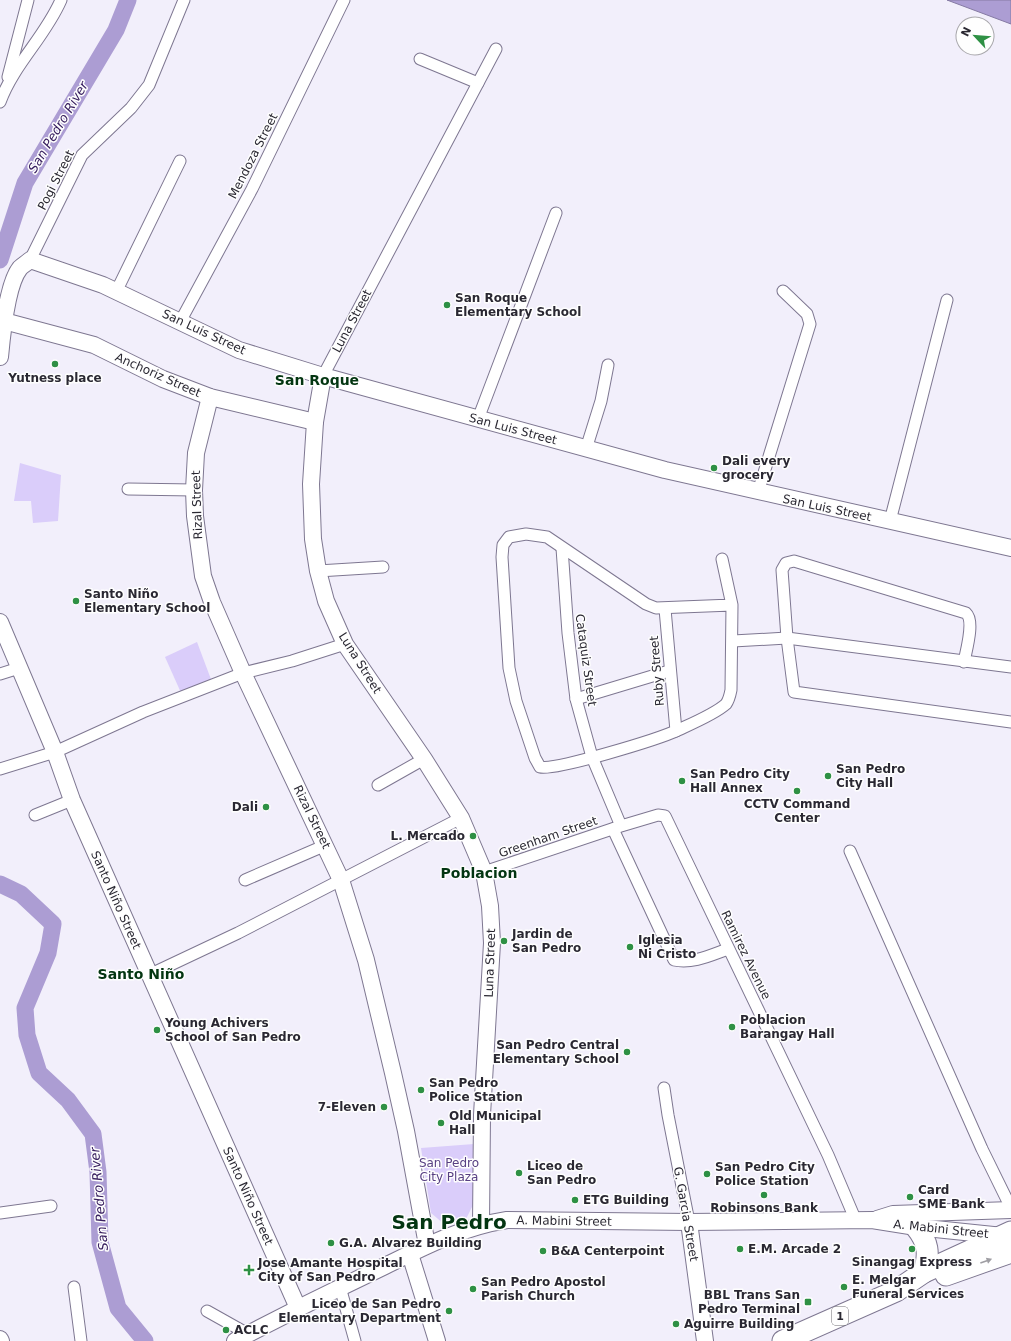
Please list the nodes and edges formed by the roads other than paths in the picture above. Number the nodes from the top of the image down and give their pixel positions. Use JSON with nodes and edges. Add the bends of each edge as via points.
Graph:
{"nodes":[{"id":1,"x":28,"y":0,"type":"edge"},
{"id":2,"x":61,"y":0,"type":"edge"},
{"id":3,"x":184,"y":0,"type":"edge"},
{"id":4,"x":344,"y":0,"type":"edge"},
{"id":5,"x":496,"y":49,"type":"dead end"},
{"id":6,"x":420,"y":59,"type":"dead end"},
{"id":7,"x":7,"y":83,"type":"junction"},
{"id":8,"x":478,"y":83,"type":"junction"},
{"id":9,"x":0,"y":102,"type":"edge"},
{"id":10,"x":180,"y":161,"type":"dead end"},
{"id":11,"x":556,"y":213,"type":"dead end"},
{"id":12,"x":30,"y":260,"type":"junction"},
{"id":13,"x":783,"y":291,"type":"dead end"},
{"id":14,"x":116,"y":292,"type":"junction"},
{"id":15,"x":947,"y":300,"type":"dead end"},
{"id":16,"x":2,"y":321,"type":"edge"},
{"id":17,"x":180,"y":322,"type":"junction"},
{"id":18,"x":0,"y":357,"type":"edge"},
{"id":19,"x":608,"y":366,"type":"dead end"},
{"id":20,"x":322,"y":376,"type":"junction"},
{"id":21,"x":210,"y":397,"type":"junction"},
{"id":22,"x":478,"y":419,"type":"junction"},
{"id":23,"x":315,"y":422,"type":"junction"},
{"id":24,"x":586,"y":449,"type":"junction"},
{"id":25,"x":128,"y":489,"type":"dead end"},
{"id":26,"x":194,"y":490,"type":"junction"},
{"id":27,"x":758,"y":492,"type":"junction"},
{"id":28,"x":890,"y":521,"type":"junction"},
{"id":29,"x":562,"y":548,"type":"junction"},
{"id":30,"x":1011,"y":548,"type":"edge"},
{"id":31,"x":722,"y":559,"type":"dead end"},
{"id":32,"x":383,"y":567,"type":"dead end"},
{"id":33,"x":318,"y":571,"type":"junction"},
{"id":34,"x":732,"y":605,"type":"junction"},
{"id":35,"x":665,"y":608,"type":"junction"},
{"id":36,"x":0,"y":622,"type":"edge"},
{"id":37,"x":787,"y":638,"type":"junction"},
{"id":38,"x":733,"y":641,"type":"junction"},
{"id":39,"x":345,"y":644,"type":"junction"},
{"id":40,"x":964,"y":662,"type":"junction"},
{"id":41,"x":19,"y":668,"type":"junction"},
{"id":42,"x":1011,"y":668,"type":"edge"},
{"id":43,"x":670,"y":671,"type":"junction"},
{"id":44,"x":242,"y":673,"type":"junction"},
{"id":45,"x":0,"y":674,"type":"edge"},
{"id":46,"x":576,"y":699,"type":"junction"},
{"id":47,"x":1011,"y":722,"type":"edge"},
{"id":48,"x":676,"y":731,"type":"junction"},
{"id":49,"x":55,"y":752,"type":"junction"},
{"id":50,"x":592,"y":757,"type":"junction"},
{"id":51,"x":424,"y":759,"type":"junction"},
{"id":52,"x":0,"y":769,"type":"edge"},
{"id":53,"x":378,"y":785,"type":"dead end"},
{"id":54,"x":72,"y":800,"type":"junction"},
{"id":55,"x":35,"y":815,"type":"dead end"},
{"id":56,"x":461,"y":818,"type":"junction"},
{"id":57,"x":617,"y":828,"type":"junction"},
{"id":58,"x":326,"y":845,"type":"junction"},
{"id":59,"x":850,"y":851,"type":"dead end"},
{"id":60,"x":484,"y":872,"type":"junction"},
{"id":61,"x":245,"y":880,"type":"dead end"},
{"id":62,"x":342,"y":880,"type":"junction"},
{"id":63,"x":728,"y":949,"type":"junction"},
{"id":64,"x":149,"y":976,"type":"junction"},
{"id":65,"x":664,"y":1088,"type":"dead end"},
{"id":66,"x":51,"y":1206,"type":"dead end"},
{"id":67,"x":1011,"y":1209,"type":"edge"},
{"id":68,"x":0,"y":1213,"type":"edge"},
{"id":69,"x":872,"y":1220,"type":"junction"},
{"id":70,"x":856,"y":1221,"type":"junction"},
{"id":71,"x":689,"y":1222,"type":"junction"},
{"id":72,"x":481,"y":1224,"type":"junction"},
{"id":73,"x":916,"y":1227,"type":"junction"},
{"id":74,"x":1009,"y":1239,"type":"edge"},
{"id":75,"x":427,"y":1245,"type":"junction"},
{"id":76,"x":410,"y":1254,"type":"junction"},
{"id":77,"x":924,"y":1272,"type":"junction"},
{"id":78,"x":74,"y":1287,"type":"dead end"},
{"id":79,"x":340,"y":1287,"type":"junction"},
{"id":80,"x":896,"y":1291,"type":"junction"},
{"id":81,"x":298,"y":1308,"type":"junction"},
{"id":82,"x":207,"y":1311,"type":"dead end"},
{"id":83,"x":241,"y":1338,"type":"edge"},
{"id":84,"x":81,"y":1341,"type":"edge"},
{"id":85,"x":355,"y":1341,"type":"edge"},
{"id":86,"x":437,"y":1341,"type":"edge"},
{"id":87,"x":706,"y":1341,"type":"edge"},
{"id":88,"x":783,"y":1341,"type":"edge"}],
"edges":[{"from":1,"to":7,"type":"street"},
{"from":2,"to":7,"type":"street","via":[[54,15]]},
{"from":3,"to":12,"type":"street","name":"Pogi Street","via":[[149,86],[131,108],[82,155]]},
{"from":4,"to":17,"type":"street","name":"Mendoza Street","via":[[252,189]]},
{"from":5,"to":8,"type":"street","name":"Luna Street"},
{"from":6,"to":8,"type":"street"},
{"from":7,"to":9,"type":"street"},
{"from":8,"to":20,"type":"street","name":"Luna Street"},
{"from":10,"to":14,"type":"street"},
{"from":11,"to":22,"type":"street"},
{"from":12,"to":14,"type":"street","name":"San Luis Street","via":[[104,285]]},
{"from":12,"to":16,"type":"street","via":[[16,275]]},
{"from":13,"to":27,"type":"street","via":[[808,314],[810,324]]},
{"from":14,"to":17,"type":"street","name":"San Luis Street"},
{"from":15,"to":28,"type":"street"},
{"from":16,"to":18,"type":"street"},
{"from":16,"to":21,"type":"street","name":"Anchoriz Street","via":[[94,345],[163,379]]},
{"from":17,"to":20,"type":"street","name":"San Luis Street","via":[[239,350]]},
{"from":19,"to":24,"type":"street","via":[[601,401]]},
{"from":20,"to":22,"type":"street","name":"San Luis Street"},
{"from":20,"to":23,"type":"street","name":"Luna Street"},
{"from":21,"to":23,"type":"street","name":"Anchoriz Street"},
{"from":21,"to":26,"type":"street","name":"Rizal Street","via":[[196,453]]},
{"from":22,"to":24,"type":"street","name":"San Luis Street"},
{"from":23,"to":33,"type":"street","name":"Luna Street","via":[[311,484],[313,539]]},
{"from":24,"to":27,"type":"street","name":"San Luis Street"},
{"from":25,"to":26,"type":"street"},
{"from":26,"to":44,"type":"street","name":"Rizal Street","via":[[195,516],[204,576],[212,602]]},
{"from":27,"to":28,"type":"street","name":"San Luis Street"},
{"from":28,"to":30,"type":"street","name":"San Luis Street"},
{"from":29,"to":35,"type":"street","via":[[646,604]]},
{"from":29,"to":46,"type":"street","name":"Cataquiz Street"},
{"from":29,"to":50,"type":"street","via":[[547,538],[526,534],[509,536],[504,545],[502,557],[509,668],[516,701],[540,767],[549,768]]},
{"from":31,"to":34,"type":"street"},
{"from":32,"to":33,"type":"street"},
{"from":33,"to":39,"type":"street","name":"Luna Street","via":[[326,601]]},
{"from":34,"to":35,"type":"street"},
{"from":34,"to":38,"type":"street"},
{"from":35,"to":43,"type":"street","name":"Ruby Street"},
{"from":36,"to":41,"type":"street","name":"Santo Niño Street"},
{"from":37,"to":38,"type":"street"},
{"from":37,"to":40,"type":"street"},
{"from":37,"to":40,"type":"street","via":[[782,570],[786,562],[794,561],[966,613],[969,615],[970,625]]},
{"from":37,"to":47,"type":"street","via":[[794,692]]},
{"from":38,"to":48,"type":"street","via":[[731,690],[728,700],[720,708]]},
{"from":39,"to":44,"type":"street"},
{"from":39,"to":51,"type":"street","name":"Luna Street"},
{"from":40,"to":42,"type":"street"},
{"from":41,"to":45,"type":"street"},
{"from":41,"to":49,"type":"street","name":"Santo Niño Street"},
{"from":43,"to":46,"type":"street"},
{"from":43,"to":48,"type":"street","name":"Ruby Street"},
{"from":44,"to":49,"type":"street","via":[[143,712]]},
{"from":44,"to":58,"type":"street","name":"Rizal Street"},
{"from":46,"to":50,"type":"street","name":"Cataquiz Street"},
{"from":48,"to":50,"type":"street"},
{"from":49,"to":52,"type":"street"},
{"from":49,"to":54,"type":"street","name":"Santo Niño Street"},
{"from":50,"to":57,"type":"street","name":"Cataquiz Street"},
{"from":51,"to":53,"type":"street"},
{"from":51,"to":56,"type":"street","name":"Luna Street"},
{"from":54,"to":55,"type":"street"},
{"from":54,"to":64,"type":"street","name":"Santo Niño Street"},
{"from":56,"to":60,"type":"street","name":"Luna Street"},
{"from":56,"to":62,"type":"street"},
{"from":57,"to":60,"type":"street","name":"Greenham Street"},
{"from":57,"to":63,"type":"street","name":"Ramirez Avenue","via":[[658,815],[665,816]]},
{"from":57,"to":63,"type":"street","name":"Cataquiz Street","via":[[674,960],[706,957]]},
{"from":58,"to":61,"type":"street"},
{"from":58,"to":62,"type":"street","name":"Rizal Street"},
{"from":59,"to":67,"type":"street"},
{"from":60,"to":72,"type":"street","name":"Luna Street","via":[[490,906],[492,943],[482,1115]]},
{"from":62,"to":64,"type":"street"},
{"from":62,"to":75,"type":"street","name":"Rizal Street","via":[[366,960],[393,1073]]},
{"from":63,"to":70,"type":"street","name":"Ramirez Avenue","via":[[828,1155]]},
{"from":64,"to":81,"type":"street","name":"Santo Niño Street"},
{"from":65,"to":71,"type":"street","name":"G. Garcia Street"},
{"from":66,"to":68,"type":"street"},
{"from":67,"to":69,"type":"street","name":"A. Mabini Street","via":[[893,1214]]},
{"from":69,"to":70,"type":"street","name":"A. Mabini Street"},
{"from":69,"to":73,"type":"street","name":"A. Mabini Street"},
{"from":70,"to":71,"type":"street","name":"A. Mabini Street"},
{"from":71,"to":72,"type":"street","name":"A. Mabini Street","via":[[507,1220]]},
{"from":71,"to":87,"type":"street","name":"G. Garcia Street"},
{"from":72,"to":75,"type":"street","name":"A. Mabini Street"},
{"from":73,"to":74,"type":"street","name":"A. Mabini Street"},
{"from":73,"to":77,"type":"highway","via":[[928,1247],[928,1260]]},
{"from":74,"to":77,"type":"highway","number":"1"},
{"from":80,"to":74,"type":"highway","number":"1","one_way":true,"via":[[920,1285]]},
{"from":75,"to":76,"type":"street","name":"A. Mabini Street"},
{"from":76,"to":79,"type":"street","name":"A. Mabini Street"},
{"from":76,"to":86,"type":"street"},
{"from":77,"to":80,"type":"highway","number":"1"},
{"from":78,"to":84,"type":"street"},
{"from":79,"to":81,"type":"street","name":"A. Mabini Street"},
{"from":79,"to":85,"type":"street"},
{"from":80,"to":88,"type":"highway","number":"1"},
{"from":81,"to":83,"type":"street","name":"A. Mabini Street"},
{"from":82,"to":83,"type":"street"}]}
